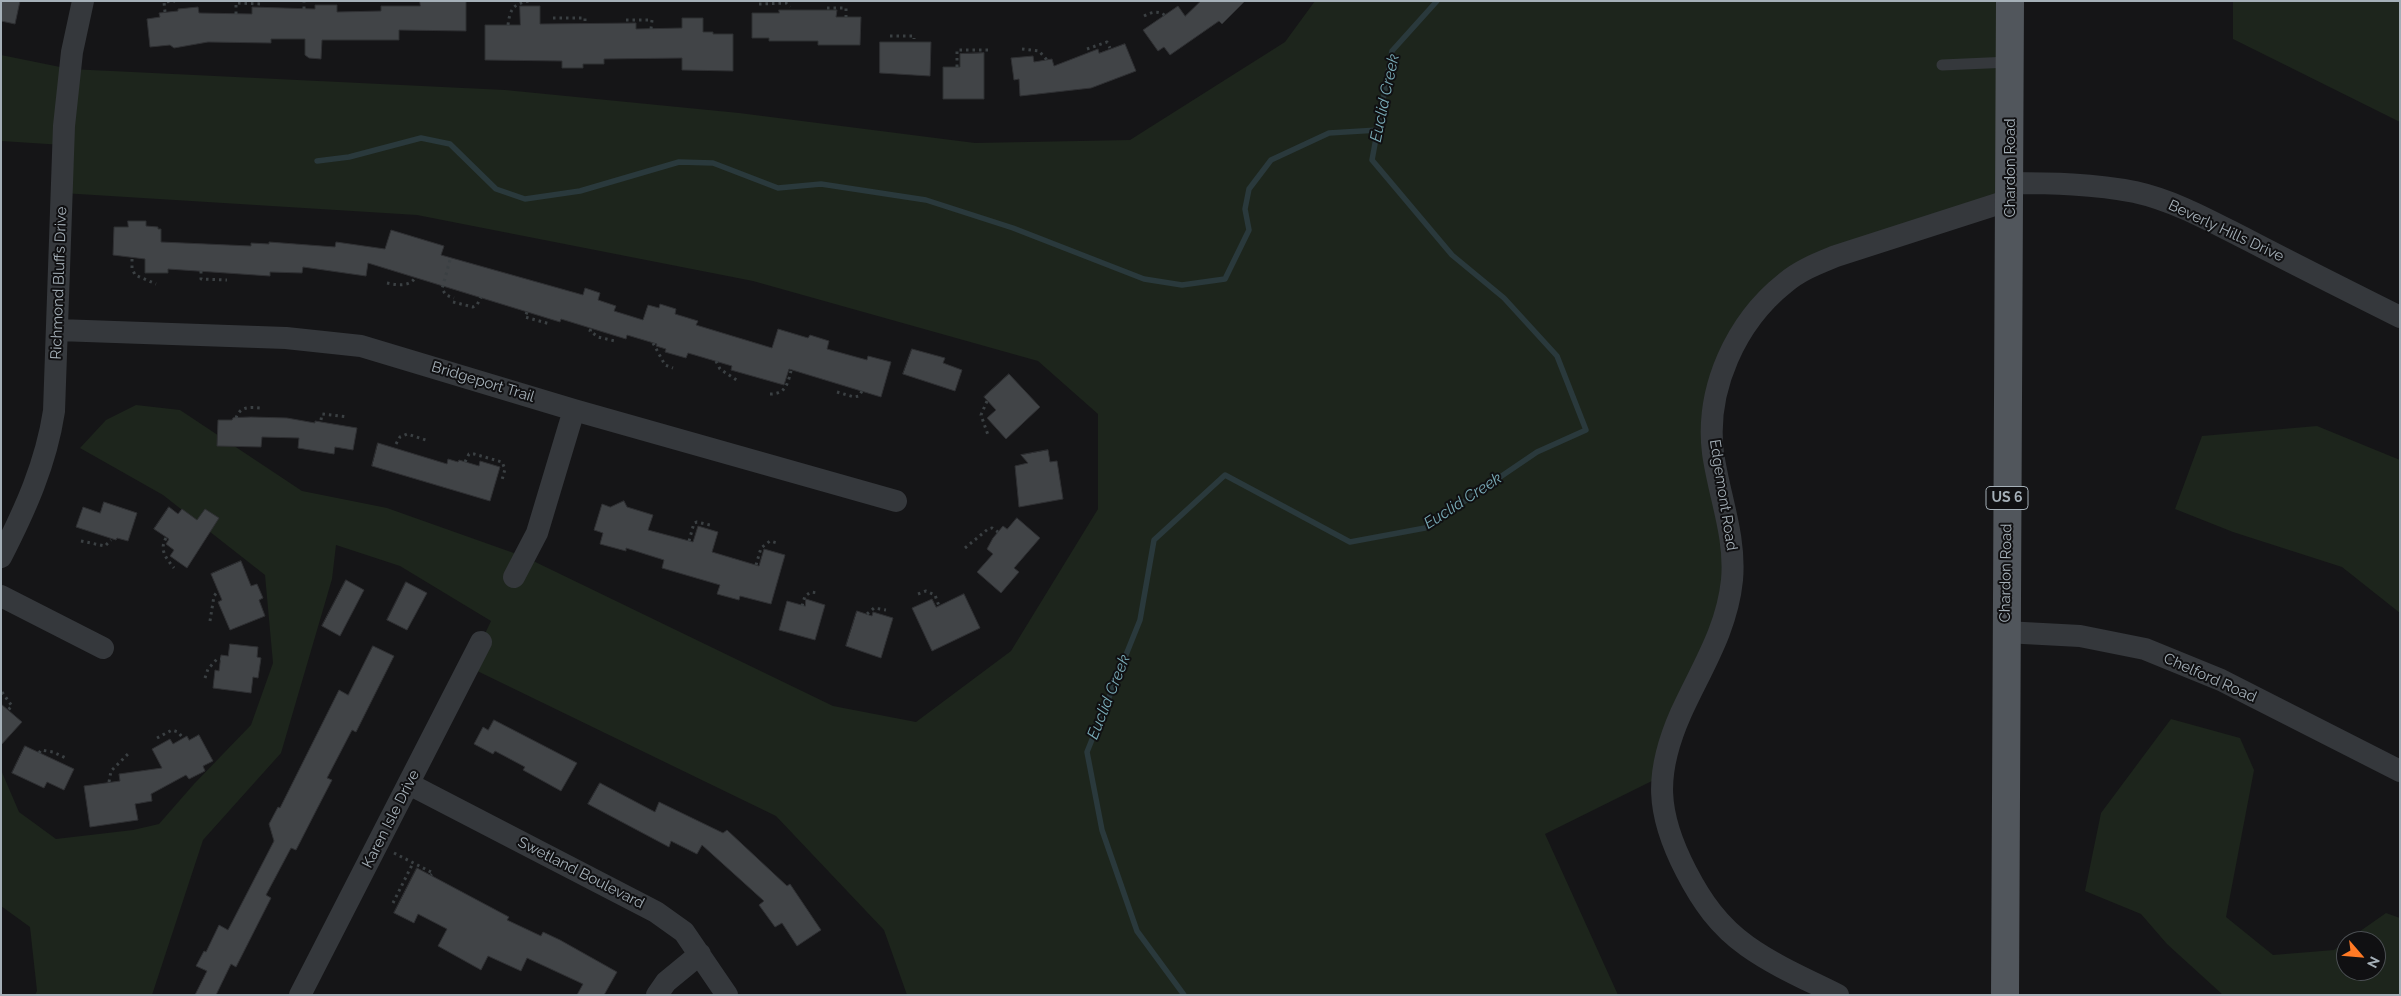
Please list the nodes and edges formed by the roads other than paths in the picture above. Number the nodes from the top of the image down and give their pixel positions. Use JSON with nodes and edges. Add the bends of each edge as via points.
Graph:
{"nodes":[{"id":1,"x":83,"y":1,"type":"edge"},
{"id":2,"x":2010,"y":1,"type":"edge"},
{"id":3,"x":2010,"y":62,"type":"junction"},
{"id":4,"x":1942,"y":65,"type":"dead end"},
{"id":5,"x":2010,"y":192,"type":"junction"},
{"id":6,"x":2400,"y":317,"type":"edge"},
{"id":7,"x":58,"y":330,"type":"junction"},
{"id":8,"x":574,"y":410,"type":"junction"},
{"id":9,"x":896,"y":501,"type":"dead end"},
{"id":10,"x":1,"y":557,"type":"edge"},
{"id":11,"x":514,"y":577,"type":"dead end"},
{"id":12,"x":1,"y":596,"type":"edge"},
{"id":13,"x":2005,"y":632,"type":"junction"},
{"id":14,"x":481,"y":642,"type":"dead end"},
{"id":15,"x":103,"y":648,"type":"dead end"},
{"id":16,"x":2400,"y":771,"type":"edge"},
{"id":17,"x":409,"y":784,"type":"junction"},
{"id":18,"x":700,"y":954,"type":"junction"},
{"id":19,"x":300,"y":995,"type":"edge"},
{"id":20,"x":657,"y":995,"type":"edge"},
{"id":21,"x":727,"y":995,"type":"edge"},
{"id":22,"x":1838,"y":995,"type":"edge"},
{"id":23,"x":2005,"y":995,"type":"edge"}],
"edges":[{"from":1,"to":7,"type":"street","name":"Richmond Bluffs Drive","via":[[72,52],[64,126]]},
{"from":2,"to":3,"type":"main road","name":"Chardon Road","number":"US 6"},
{"from":3,"to":4,"type":"lane"},
{"from":3,"to":5,"type":"main road","name":"Chardon Road","number":"US 6"},
{"from":5,"to":6,"type":"street","name":"Beverly Hills Drive","via":[[2050,183],[2099,186],[2170,203]]},
{"from":5,"to":13,"type":"main road","name":"Chardon Road","number":"US 6"},
{"from":5,"to":22,"type":"street","name":"Edgemont Road","via":[[1836,256],[1787,281],[1749,320],[1724,366],[1716,395],[1713,452],[1730,532],[1733,561],[1730,597],[1722,627],[1668,746],[1662,776],[1663,811],[1671,841],[1699,897],[1721,925],[1774,963]]},
{"from":7,"to":8,"type":"street","name":"Bridgeport Trail","via":[[286,338],[354,345]]},
{"from":7,"to":10,"type":"street","name":"Richmond Bluffs Drive","via":[[50,438],[25,510]]},
{"from":8,"to":9,"type":"street","name":"Bridgeport Trail"},
{"from":8,"to":11,"type":"street","via":[[537,533]]},
{"from":12,"to":15,"type":"street"},
{"from":13,"to":16,"type":"street","name":"Chelford Road","via":[[2080,636],[2145,649],[2222,680]]},
{"from":13,"to":23,"type":"main road","name":"Chardon Road","number":"US 6"},
{"from":14,"to":17,"type":"street","name":"Karen Isle Drive"},
{"from":17,"to":18,"type":"street","name":"Swetland Boulevard","via":[[656,912],[684,932]]},
{"from":17,"to":19,"type":"street","name":"Karen Isle Drive"},
{"from":18,"to":20,"type":"street","via":[[666,982]]},
{"from":18,"to":21,"type":"street","name":"Swetland Boulevard"}]}
